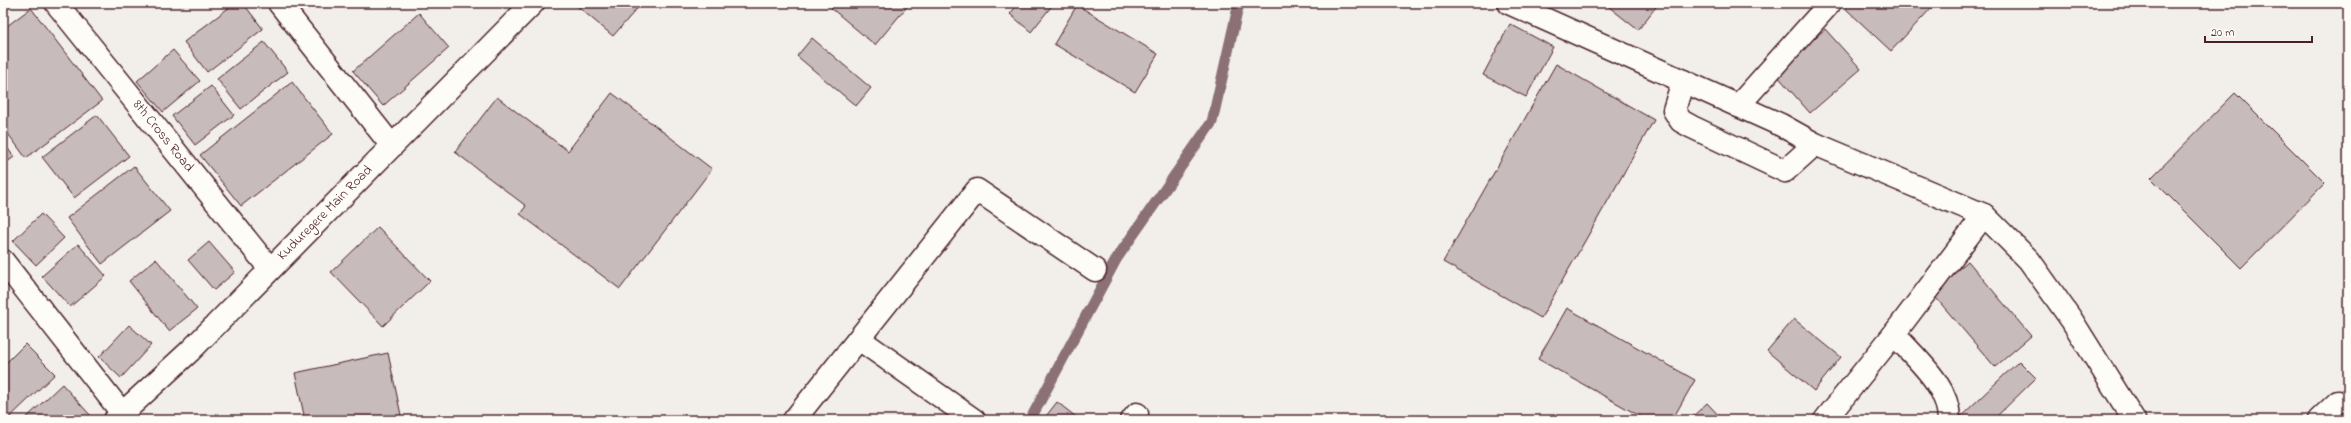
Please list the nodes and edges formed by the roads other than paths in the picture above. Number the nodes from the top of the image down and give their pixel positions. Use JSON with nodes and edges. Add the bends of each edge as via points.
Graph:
{"nodes":[{"id":1,"x":56,"y":3,"type":"edge"},
{"id":2,"x":279,"y":3,"type":"edge"},
{"id":3,"x":533,"y":3,"type":"edge"},
{"id":4,"x":1509,"y":3,"type":"edge"},
{"id":5,"x":1830,"y":3,"type":"edge"},
{"id":6,"x":1683,"y":81,"type":"junction"},
{"id":7,"x":1738,"y":106,"type":"junction"},
{"id":8,"x":1815,"y":144,"type":"junction"},
{"id":9,"x":392,"y":146,"type":"junction"},
{"id":10,"x":1984,"y":215,"type":"junction"},
{"id":11,"x":3,"y":261,"type":"edge"},
{"id":12,"x":270,"y":269,"type":"junction"},
{"id":13,"x":1096,"y":270,"type":"dead end"},
{"id":14,"x":1894,"y":334,"type":"junction"},
{"id":15,"x":859,"y":339,"type":"junction"},
{"id":16,"x":2338,"y":402,"type":"dead end"},
{"id":17,"x":118,"y":417,"type":"edge"},
{"id":18,"x":794,"y":420,"type":"edge"},
{"id":19,"x":974,"y":420,"type":"edge"},
{"id":20,"x":1825,"y":420,"type":"edge"},
{"id":21,"x":1949,"y":420,"type":"edge"},
{"id":22,"x":2134,"y":420,"type":"edge"},
{"id":23,"x":2319,"y":420,"type":"edge"}],
"edges":[{"from":1,"to":12,"type":"street","name":"8th Cross Road"},
{"from":2,"to":9,"type":"street"},
{"from":3,"to":9,"type":"street","name":"Kuduregere Main Road"},
{"from":4,"to":6,"type":"street"},
{"from":5,"to":7,"type":"street"},
{"from":6,"to":7,"type":"street"},
{"from":6,"to":8,"type":"street","via":[[1674,110],[1681,121],[1692,127],[1785,171]]},
{"from":7,"to":8,"type":"street"},
{"from":8,"to":10,"type":"street"},
{"from":9,"to":12,"type":"street","name":"Kuduregere Main Road"},
{"from":10,"to":14,"type":"street"},
{"from":10,"to":22,"type":"street","via":[[2029,260],[2071,319]]},
{"from":11,"to":17,"type":"street"},
{"from":12,"to":17,"type":"street","name":"Kuduregere Main Road","via":[[190,351]]},
{"from":13,"to":15,"type":"street","via":[[977,190]]},
{"from":14,"to":20,"type":"street"},
{"from":14,"to":21,"type":"street","via":[[1941,389],[1948,403]]},
{"from":15,"to":18,"type":"street"},
{"from":15,"to":19,"type":"street"},
{"from":16,"to":23,"type":"street"}]}
